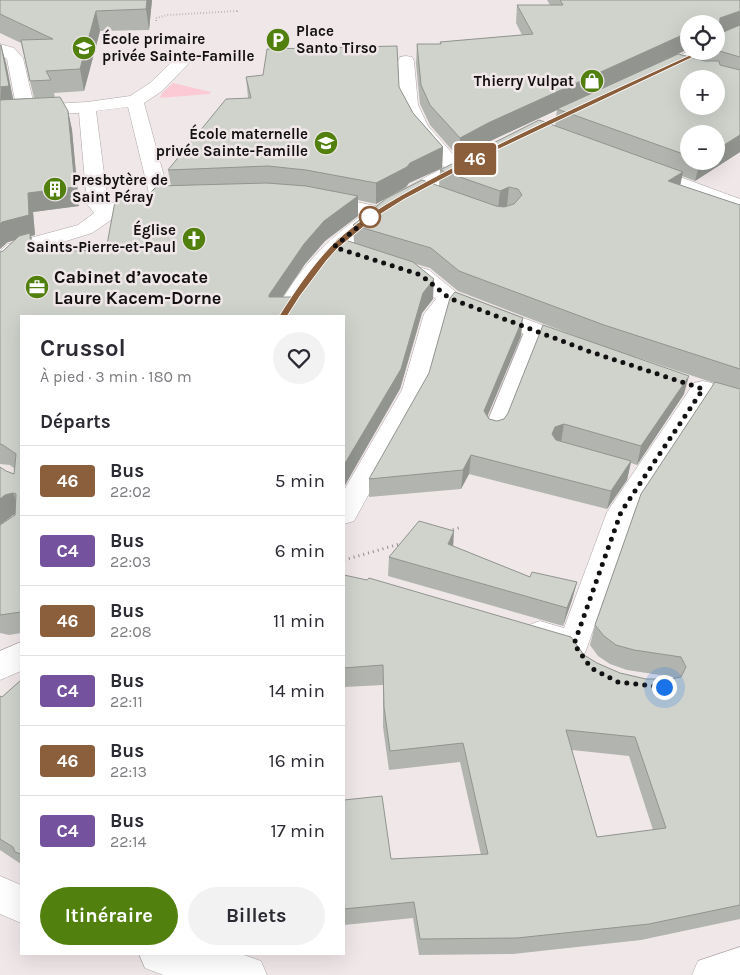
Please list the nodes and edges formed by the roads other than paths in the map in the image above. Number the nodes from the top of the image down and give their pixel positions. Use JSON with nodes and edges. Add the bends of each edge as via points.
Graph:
{"nodes":[{"id":1,"x":0,"y":49,"type":"edge"},
{"id":2,"x":188,"y":55,"type":"dead end"},
{"id":3,"x":683,"y":60,"type":"edge"},
{"id":4,"x":406,"y":62,"type":"dead end"},
{"id":5,"x":672,"y":65,"type":"junction"},
{"id":6,"x":688,"y":70,"type":"edge"},
{"id":7,"x":638,"y":81,"type":"edge"},
{"id":8,"x":134,"y":101,"type":"junction"},
{"id":9,"x":87,"y":107,"type":"junction"},
{"id":10,"x":26,"y":110,"type":"junction"},
{"id":11,"x":0,"y":112,"type":"edge"},
{"id":12,"x":487,"y":153,"type":"edge"},
{"id":13,"x":624,"y":163,"type":"edge"},
{"id":14,"x":456,"y":169,"type":"junction"},
{"id":15,"x":417,"y":189,"type":"junction"},
{"id":16,"x":307,"y":198,"type":"edge"},
{"id":17,"x":439,"y":198,"type":"edge"},
{"id":18,"x":740,"y":206,"type":"edge"},
{"id":19,"x":379,"y":212,"type":"junction"},
{"id":20,"x":106,"y":214,"type":"junction"},
{"id":21,"x":334,"y":247,"type":"junction"},
{"id":22,"x":358,"y":254,"type":"edge"},
{"id":23,"x":385,"y":263,"type":"edge"},
{"id":24,"x":0,"y":265,"type":"edge"},
{"id":25,"x":449,"y":298,"type":"junction"},
{"id":26,"x":285,"y":315,"type":"edge"},
{"id":27,"x":534,"y":330,"type":"junction"},
{"id":28,"x":591,"y":352,"type":"edge"},
{"id":29,"x":704,"y":390,"type":"dead end"},
{"id":30,"x":494,"y":430,"type":"edge"},
{"id":31,"x":345,"y":512,"type":"edge"},
{"id":32,"x":519,"y":628,"type":"edge"},
{"id":33,"x":20,"y":656,"type":"edge"},
{"id":34,"x":0,"y":667,"type":"edge"},
{"id":35,"x":0,"y":895,"type":"edge"},
{"id":36,"x":20,"y":904,"type":"edge"},
{"id":37,"x":162,"y":955,"type":"edge"},
{"id":38,"x":740,"y":967,"type":"edge"},
{"id":39,"x":247,"y":975,"type":"edge"},
{"id":40,"x":712,"y":975,"type":"edge"}],
"edges":[{"from":1,"to":10,"type":"street","via":[[15,58]]},
{"from":2,"to":8,"type":"street","via":[[156,87]]},
{"from":3,"to":5,"type":"street"},
{"from":4,"to":14,"type":"street","via":[[408,105],[420,128]]},
{"from":5,"to":6,"type":"street"},
{"from":5,"to":7,"type":"street"},
{"from":8,"to":9,"type":"street"},
{"from":8,"to":20,"type":"street","via":[[169,197],[130,203]]},
{"from":9,"to":10,"type":"street"},
{"from":9,"to":20,"type":"street","via":[[97,204]]},
{"from":10,"to":11,"type":"street"},
{"from":12,"to":14,"type":"street"},
{"from":13,"to":18,"type":"street"},
{"from":14,"to":15,"type":"street"},
{"from":15,"to":17,"type":"street"},
{"from":15,"to":19,"type":"street"},
{"from":16,"to":19,"type":"street"},
{"from":19,"to":21,"type":"street"},
{"from":20,"to":24,"type":"street","via":[[85,229],[16,249]]},
{"from":21,"to":22,"type":"street"},
{"from":21,"to":26,"type":"street"},
{"from":23,"to":25,"type":"street","via":[[421,275]]},
{"from":25,"to":27,"type":"street"},
{"from":25,"to":31,"type":"street","via":[[436,314],[414,390]]},
{"from":27,"to":28,"type":"street"},
{"from":27,"to":30,"type":"lane"},
{"from":29,"to":32,"type":"street","via":[[635,473],[580,652]]},
{"from":33,"to":34,"type":"street"},
{"from":35,"to":36,"type":"street"},
{"from":37,"to":39,"type":"street"},
{"from":38,"to":40,"type":"street"}]}
